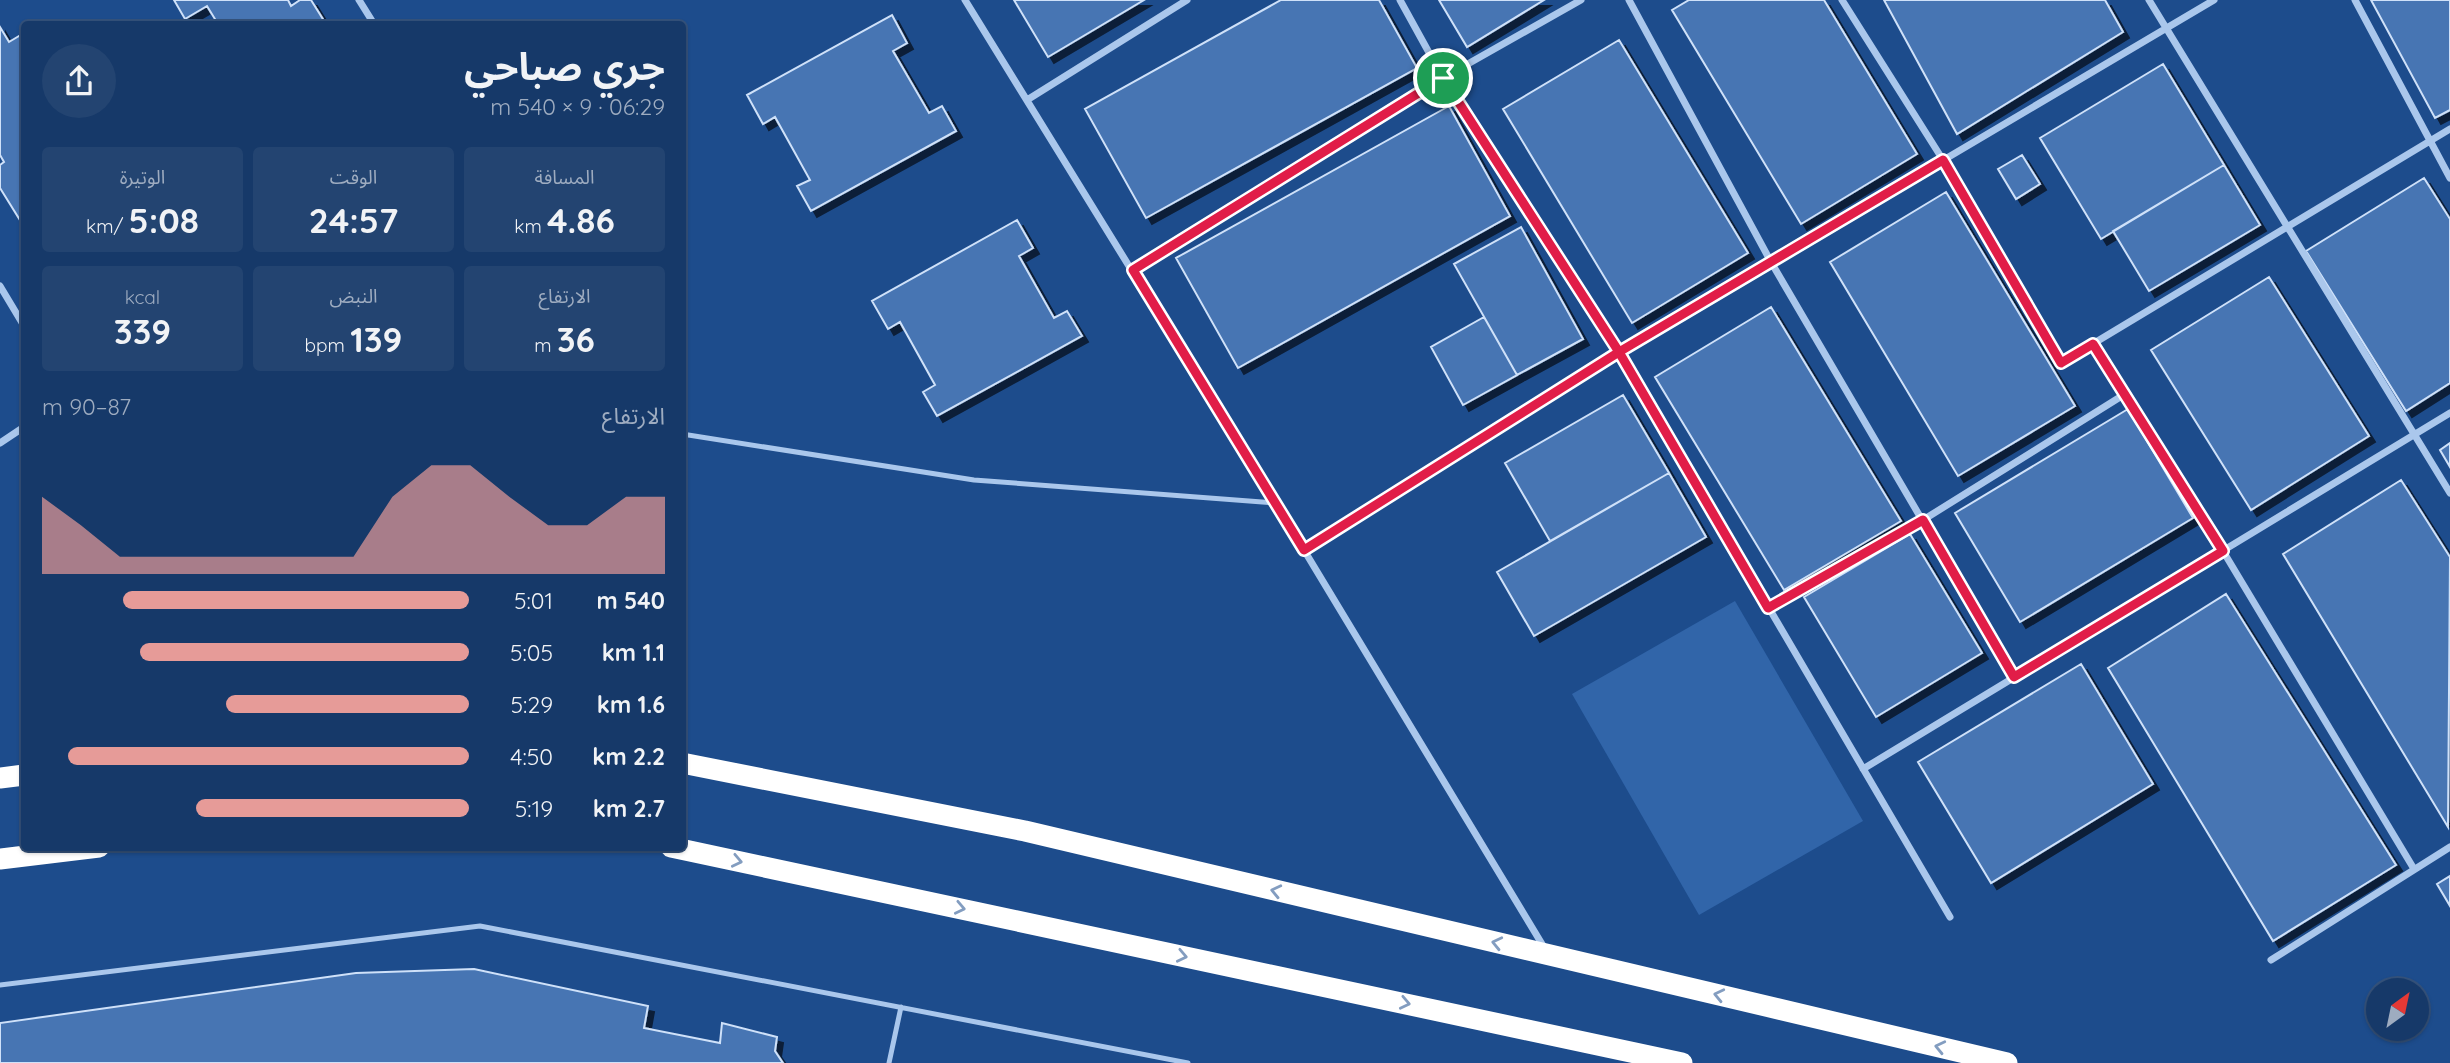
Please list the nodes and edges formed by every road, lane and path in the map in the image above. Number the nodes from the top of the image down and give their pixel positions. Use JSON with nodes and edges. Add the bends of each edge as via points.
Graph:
{"nodes":[{"id":1,"x":359,"y":0,"type":"edge"},
{"id":2,"x":965,"y":0,"type":"edge"},
{"id":3,"x":1187,"y":0,"type":"edge"},
{"id":4,"x":1400,"y":0,"type":"edge"},
{"id":5,"x":1581,"y":0,"type":"edge"},
{"id":6,"x":1629,"y":0,"type":"edge"},
{"id":7,"x":1842,"y":0,"type":"edge"},
{"id":8,"x":2149,"y":0,"type":"edge"},
{"id":9,"x":2214,"y":0,"type":"edge"},
{"id":10,"x":2354,"y":0,"type":"edge"},
{"id":11,"x":372,"y":21,"type":"edge"},
{"id":12,"x":2167,"y":29,"type":"junction"},
{"id":13,"x":1443,"y":78,"type":"junction"},
{"id":14,"x":1027,"y":100,"type":"junction"},
{"id":15,"x":2450,"y":129,"type":"edge"},
{"id":16,"x":2428,"y":142,"type":"junction"},
{"id":17,"x":1943,"y":160,"type":"junction"},
{"id":18,"x":2450,"y":178,"type":"edge"},
{"id":19,"x":2288,"y":228,"type":"junction"},
{"id":20,"x":1771,"y":262,"type":"junction"},
{"id":21,"x":1133,"y":270,"type":"junction"},
{"id":22,"x":0,"y":286,"type":"edge"},
{"id":23,"x":21,"y":321,"type":"edge"},
{"id":24,"x":2093,"y":344,"type":"junction"},
{"id":25,"x":1619,"y":352,"type":"junction"},
{"id":26,"x":2125,"y":394,"type":"junction"},
{"id":27,"x":2450,"y":413,"type":"edge"},
{"id":28,"x":21,"y":429,"type":"edge"},
{"id":29,"x":686,"y":434,"type":"edge"},
{"id":30,"x":2415,"y":436,"type":"junction"},
{"id":31,"x":0,"y":443,"type":"edge"},
{"id":32,"x":2450,"y":493,"type":"edge"},
{"id":33,"x":1275,"y":503,"type":"junction"},
{"id":34,"x":1923,"y":520,"type":"junction"},
{"id":35,"x":1304,"y":550,"type":"junction"},
{"id":36,"x":2223,"y":551,"type":"junction"},
{"id":37,"x":1768,"y":608,"type":"junction"},
{"id":38,"x":2014,"y":677,"type":"junction"},
{"id":39,"x":686,"y":764,"type":"edge"},
{"id":40,"x":1863,"y":769,"type":"junction"},
{"id":41,"x":21,"y":775,"type":"edge"},
{"id":42,"x":0,"y":778,"type":"edge"},
{"id":43,"x":2450,"y":847,"type":"edge"},
{"id":44,"x":686,"y":850,"type":"edge"},
{"id":45,"x":66,"y":851,"type":"edge"},
{"id":46,"x":0,"y":859,"type":"edge"},
{"id":47,"x":2414,"y":869,"type":"junction"},
{"id":48,"x":1950,"y":917,"type":"dead end"},
{"id":49,"x":1549,"y":955,"type":"junction"},
{"id":50,"x":2271,"y":960,"type":"dead end"},
{"id":51,"x":0,"y":985,"type":"edge"},
{"id":52,"x":901,"y":1007,"type":"junction"},
{"id":53,"x":889,"y":1063,"type":"edge"},
{"id":54,"x":1188,"y":1063,"type":"edge"},
{"id":55,"x":1682,"y":1063,"type":"edge"},
{"id":56,"x":2007,"y":1063,"type":"edge"}],
"edges":[{"from":1,"to":11,"type":"street"},
{"from":2,"to":14,"type":"street"},
{"from":3,"to":14,"type":"street"},
{"from":4,"to":13,"type":"street"},
{"from":5,"to":13,"type":"street"},
{"from":6,"to":20,"type":"street"},
{"from":7,"to":17,"type":"street"},
{"from":8,"to":12,"type":"street"},
{"from":9,"to":12,"type":"street"},
{"from":10,"to":16,"type":"street"},
{"from":12,"to":17,"type":"street"},
{"from":12,"to":19,"type":"street"},
{"from":13,"to":21,"type":"street"},
{"from":13,"to":25,"type":"street"},
{"from":14,"to":21,"type":"street"},
{"from":15,"to":16,"type":"street"},
{"from":16,"to":18,"type":"street"},
{"from":16,"to":19,"type":"street"},
{"from":17,"to":20,"type":"street"},
{"from":17,"to":24,"type":"street","via":[[2061,363]]},
{"from":19,"to":24,"type":"street"},
{"from":19,"to":30,"type":"street"},
{"from":20,"to":25,"type":"street"},
{"from":20,"to":34,"type":"street"},
{"from":21,"to":33,"type":"street"},
{"from":22,"to":23,"type":"street"},
{"from":24,"to":26,"type":"street"},
{"from":25,"to":35,"type":"street"},
{"from":25,"to":37,"type":"street"},
{"from":26,"to":34,"type":"street"},
{"from":26,"to":36,"type":"street"},
{"from":27,"to":30,"type":"street"},
{"from":28,"to":31,"type":"street"},
{"from":29,"to":33,"type":"lane","via":[[974,480]]},
{"from":30,"to":32,"type":"street"},
{"from":30,"to":36,"type":"street"},
{"from":33,"to":35,"type":"street"},
{"from":34,"to":37,"type":"street"},
{"from":34,"to":38,"type":"street"},
{"from":35,"to":49,"type":"street"},
{"from":36,"to":38,"type":"street"},
{"from":36,"to":47,"type":"street"},
{"from":37,"to":40,"type":"street"},
{"from":38,"to":40,"type":"street"},
{"from":49,"to":39,"type":"highway","one_way":true,"via":[[1025,831]]},
{"from":40,"to":48,"type":"street"},
{"from":41,"to":42,"type":"highway"},
{"from":43,"to":47,"type":"street"},
{"from":44,"to":55,"type":"highway","one_way":true},
{"from":45,"to":46,"type":"highway"},
{"from":47,"to":50,"type":"street"},
{"from":56,"to":49,"type":"highway","one_way":true},
{"from":51,"to":52,"type":"lane","via":[[480,926]]},
{"from":52,"to":53,"type":"lane"},
{"from":52,"to":54,"type":"lane"}]}
